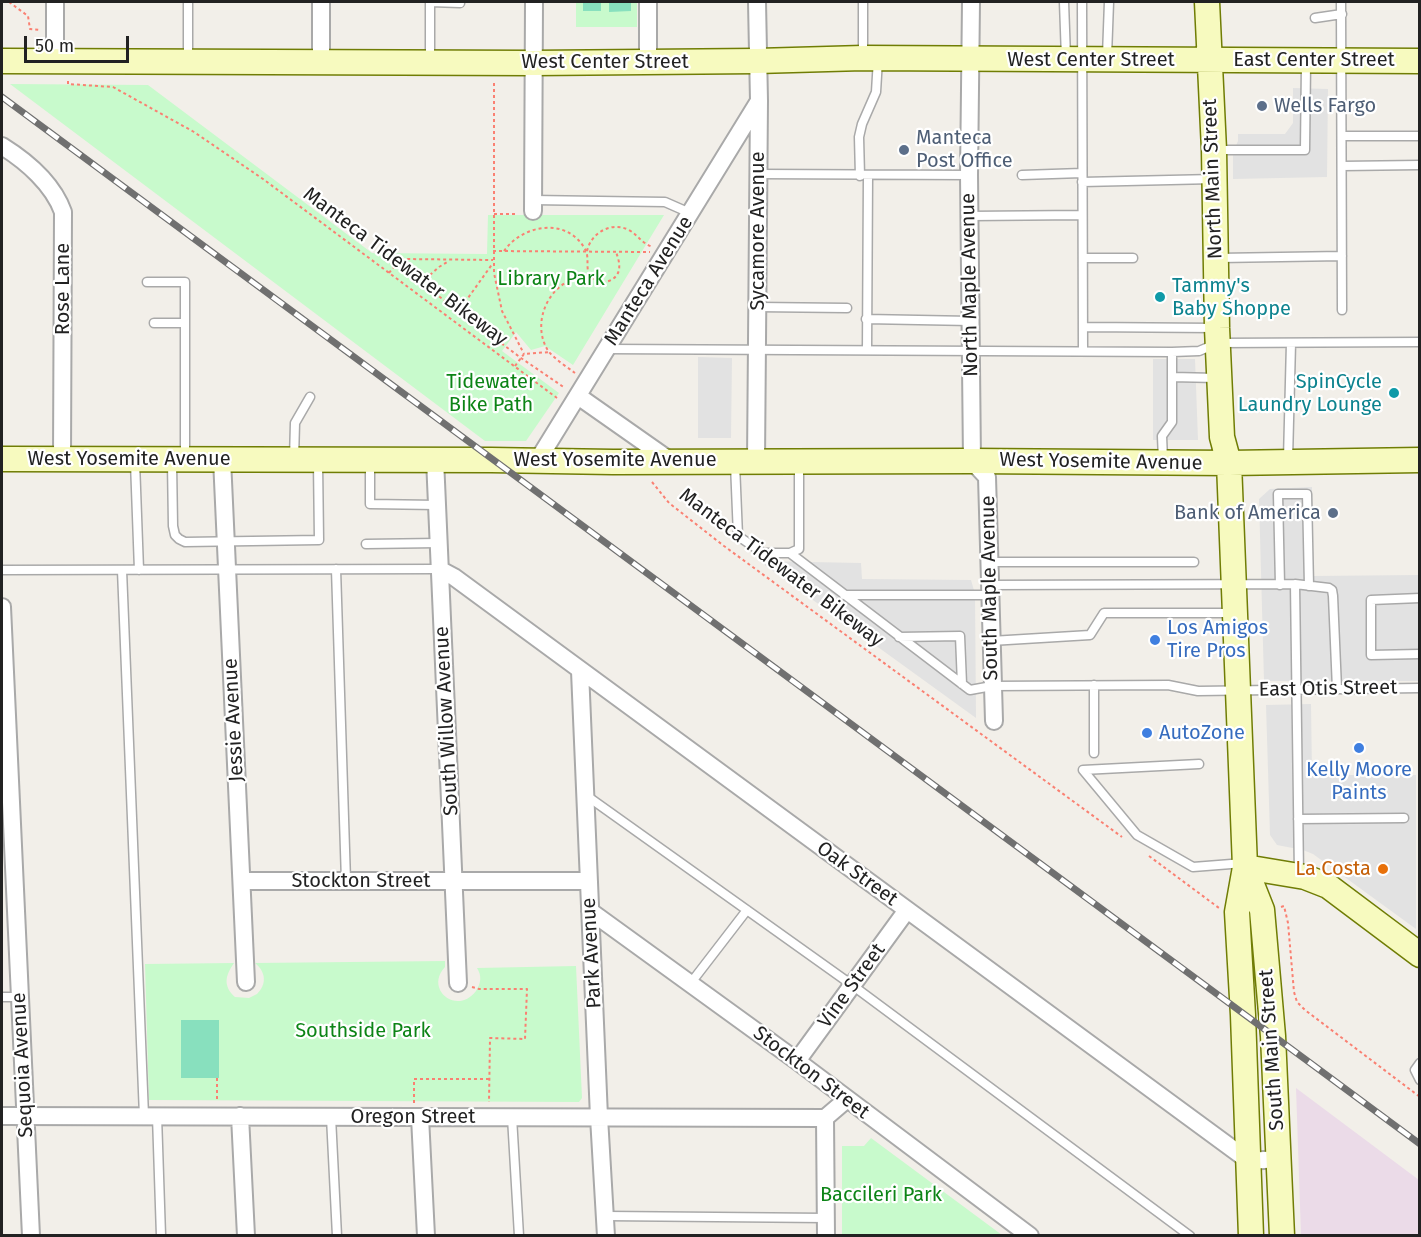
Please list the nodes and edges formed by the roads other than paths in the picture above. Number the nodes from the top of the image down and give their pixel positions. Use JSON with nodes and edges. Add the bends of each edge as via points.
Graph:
{"nodes":[{"id":1,"x":55,"y":2,"type":"edge"},
{"id":2,"x":188,"y":2,"type":"edge"},
{"id":3,"x":321,"y":2,"type":"edge"},
{"id":4,"x":430,"y":2,"type":"edge"},
{"id":5,"x":534,"y":2,"type":"edge"},
{"id":6,"x":648,"y":2,"type":"edge"},
{"id":7,"x":757,"y":2,"type":"edge"},
{"id":8,"x":863,"y":2,"type":"edge"},
{"id":9,"x":971,"y":2,"type":"edge"},
{"id":10,"x":1064,"y":2,"type":"edge"},
{"id":11,"x":1082,"y":2,"type":"edge"},
{"id":12,"x":1109,"y":2,"type":"edge"},
{"id":13,"x":1207,"y":2,"type":"edge"},
{"id":14,"x":1341,"y":2,"type":"edge"},
{"id":15,"x":460,"y":3,"type":"dead end"},
{"id":16,"x":1342,"y":14,"type":"junction"},
{"id":17,"x":1315,"y":18,"type":"dead end"},
{"id":18,"x":870,"y":58,"type":"junction"},
{"id":19,"x":1209,"y":59,"type":"junction"},
{"id":20,"x":61,"y":60,"type":"junction"},
{"id":21,"x":971,"y":60,"type":"junction"},
{"id":22,"x":1074,"y":60,"type":"junction"},
{"id":23,"x":1107,"y":60,"type":"junction"},
{"id":24,"x":1306,"y":60,"type":"junction"},
{"id":25,"x":1342,"y":60,"type":"junction"},
{"id":26,"x":2,"y":61,"type":"edge"},
{"id":27,"x":188,"y":61,"type":"junction"},
{"id":28,"x":430,"y":61,"type":"junction"},
{"id":29,"x":648,"y":61,"type":"junction"},
{"id":30,"x":757,"y":61,"type":"junction"},
{"id":31,"x":1419,"y":61,"type":"edge"},
{"id":32,"x":321,"y":62,"type":"junction"},
{"id":33,"x":533,"y":63,"type":"junction"},
{"id":34,"x":759,"y":101,"type":"junction"},
{"id":35,"x":1342,"y":136,"type":"junction"},
{"id":36,"x":1419,"y":136,"type":"edge"},
{"id":37,"x":2,"y":146,"type":"edge"},
{"id":38,"x":1214,"y":150,"type":"junction"},
{"id":39,"x":1419,"y":165,"type":"edge"},
{"id":40,"x":1342,"y":166,"type":"junction"},
{"id":41,"x":758,"y":174,"type":"junction"},
{"id":42,"x":1022,"y":175,"type":"dead end"},
{"id":43,"x":864,"y":176,"type":"junction"},
{"id":44,"x":969,"y":176,"type":"junction"},
{"id":45,"x":1082,"y":177,"type":"junction"},
{"id":46,"x":1214,"y":179,"type":"junction"},
{"id":47,"x":533,"y":206,"type":"joint"},
{"id":48,"x":690,"y":213,"type":"junction"},
{"id":49,"x":1082,"y":215,"type":"junction"},
{"id":50,"x":970,"y":216,"type":"junction"},
{"id":51,"x":1342,"y":255,"type":"junction"},
{"id":52,"x":1083,"y":258,"type":"junction"},
{"id":53,"x":1132,"y":258,"type":"dead end"},
{"id":54,"x":1216,"y":258,"type":"junction"},
{"id":55,"x":147,"y":282,"type":"dead end"},
{"id":56,"x":757,"y":307,"type":"junction"},
{"id":57,"x":847,"y":308,"type":"dead end"},
{"id":58,"x":1342,"y":310,"type":"dead end"},
{"id":59,"x":866,"y":319,"type":"junction"},
{"id":60,"x":970,"y":321,"type":"junction"},
{"id":61,"x":154,"y":323,"type":"dead end"},
{"id":62,"x":185,"y":323,"type":"junction"},
{"id":63,"x":1083,"y":327,"type":"junction"},
{"id":64,"x":1217,"y":335,"type":"junction"},
{"id":65,"x":1419,"y":342,"type":"edge"},
{"id":66,"x":1291,"y":343,"type":"junction"},
{"id":67,"x":607,"y":349,"type":"junction"},
{"id":68,"x":757,"y":349,"type":"junction"},
{"id":69,"x":867,"y":350,"type":"junction"},
{"id":70,"x":971,"y":350,"type":"junction"},
{"id":71,"x":1083,"y":351,"type":"junction"},
{"id":72,"x":1172,"y":352,"type":"junction"},
{"id":73,"x":1172,"y":377,"type":"junction"},
{"id":74,"x":1219,"y":378,"type":"junction"},
{"id":75,"x":578,"y":396,"type":"junction"},
{"id":76,"x":310,"y":397,"type":"dead end"},
{"id":77,"x":2,"y":459,"type":"edge"},
{"id":78,"x":62,"y":459,"type":"junction"},
{"id":79,"x":134,"y":459,"type":"junction"},
{"id":80,"x":179,"y":459,"type":"junction"},
{"id":81,"x":222,"y":459,"type":"junction"},
{"id":82,"x":294,"y":459,"type":"junction"},
{"id":83,"x":318,"y":459,"type":"junction"},
{"id":84,"x":370,"y":459,"type":"junction"},
{"id":85,"x":435,"y":459,"type":"junction"},
{"id":86,"x":538,"y":460,"type":"junction"},
{"id":87,"x":1419,"y":460,"type":"edge"},
{"id":88,"x":745,"y":461,"type":"junction"},
{"id":89,"x":799,"y":461,"type":"junction"},
{"id":90,"x":972,"y":461,"type":"junction"},
{"id":91,"x":672,"y":462,"type":"junction"},
{"id":92,"x":1288,"y":462,"type":"junction"},
{"id":93,"x":1163,"y":463,"type":"junction"},
{"id":94,"x":1229,"y":463,"type":"junction"},
{"id":95,"x":437,"y":505,"type":"junction"},
{"id":96,"x":226,"y":542,"type":"junction"},
{"id":97,"x":438,"y":543,"type":"junction"},
{"id":98,"x":366,"y":544,"type":"dead end"},
{"id":99,"x":790,"y":553,"type":"junction"},
{"id":100,"x":989,"y":561,"type":"junction"},
{"id":101,"x":1194,"y":562,"type":"dead end"},
{"id":102,"x":227,"y":569,"type":"junction"},
{"id":103,"x":2,"y":570,"type":"edge"},
{"id":104,"x":122,"y":570,"type":"junction"},
{"id":105,"x":139,"y":570,"type":"junction"},
{"id":106,"x":336,"y":570,"type":"junction"},
{"id":107,"x":439,"y":570,"type":"junction"},
{"id":108,"x":1280,"y":585,"type":"junction"},
{"id":109,"x":1295,"y":585,"type":"junction"},
{"id":110,"x":1233,"y":586,"type":"junction"},
{"id":111,"x":1309,"y":586,"type":"junction"},
{"id":112,"x":990,"y":590,"type":"junction"},
{"id":113,"x":844,"y":595,"type":"junction"},
{"id":114,"x":1419,"y":598,"type":"edge"},
{"id":115,"x":2,"y":607,"type":"edge"},
{"id":116,"x":1234,"y":613,"type":"junction"},
{"id":117,"x":899,"y":637,"type":"junction"},
{"id":118,"x":991,"y":641,"type":"junction"},
{"id":119,"x":1419,"y":654,"type":"edge"},
{"id":120,"x":3,"y":671,"type":"edge"},
{"id":121,"x":580,"y":671,"type":"junction"},
{"id":122,"x":962,"y":684,"type":"junction"},
{"id":123,"x":1094,"y":685,"type":"junction"},
{"id":124,"x":992,"y":686,"type":"junction"},
{"id":125,"x":1419,"y":688,"type":"edge"},
{"id":126,"x":1337,"y":689,"type":"junction"},
{"id":127,"x":1237,"y":690,"type":"junction"},
{"id":128,"x":1296,"y":690,"type":"junction"},
{"id":129,"x":994,"y":721,"type":"dead end"},
{"id":130,"x":1094,"y":753,"type":"dead end"},
{"id":131,"x":1199,"y":764,"type":"dead end"},
{"id":132,"x":5,"y":775,"type":"edge"},
{"id":133,"x":585,"y":795,"type":"junction"},
{"id":134,"x":1404,"y":818,"type":"dead end"},
{"id":135,"x":1298,"y":819,"type":"junction"},
{"id":136,"x":1245,"y":865,"type":"junction"},
{"id":137,"x":1299,"y":876,"type":"junction"},
{"id":138,"x":455,"y":880,"type":"junction"},
{"id":139,"x":8,"y":881,"type":"edge"},
{"id":140,"x":242,"y":881,"type":"junction"},
{"id":141,"x":346,"y":881,"type":"junction"},
{"id":142,"x":589,"y":881,"type":"junction"},
{"id":143,"x":747,"y":910,"type":"junction"},
{"id":144,"x":907,"y":910,"type":"junction"},
{"id":145,"x":590,"y":911,"type":"junction"},
{"id":146,"x":1419,"y":955,"type":"edge"},
{"id":147,"x":246,"y":982,"type":"dead end"},
{"id":148,"x":458,"y":983,"type":"road end"},
{"id":149,"x":690,"y":984,"type":"junction"},
{"id":150,"x":852,"y":985,"type":"junction"},
{"id":151,"x":2,"y":997,"type":"edge"},
{"id":152,"x":20,"y":997,"type":"junction"},
{"id":153,"x":797,"y":1061,"type":"junction"},
{"id":154,"x":1419,"y":1063,"type":"edge"},
{"id":155,"x":1419,"y":1080,"type":"edge"},
{"id":156,"x":846,"y":1100,"type":"junction"},
{"id":157,"x":2,"y":1116,"type":"edge"},
{"id":158,"x":26,"y":1116,"type":"junction"},
{"id":159,"x":150,"y":1116,"type":"junction"},
{"id":160,"x":240,"y":1116,"type":"junction"},
{"id":161,"x":331,"y":1117,"type":"junction"},
{"id":162,"x":420,"y":1117,"type":"junction"},
{"id":163,"x":512,"y":1117,"type":"junction"},
{"id":164,"x":599,"y":1117,"type":"junction"},
{"id":165,"x":825,"y":1118,"type":"junction"},
{"id":166,"x":1279,"y":1159,"type":"junction"},
{"id":167,"x":1249,"y":1161,"type":"junction"},
{"id":168,"x":606,"y":1216,"type":"junction"},
{"id":169,"x":826,"y":1218,"type":"junction"},
{"id":170,"x":31,"y":1236,"type":"edge"},
{"id":171,"x":160,"y":1236,"type":"edge"},
{"id":172,"x":246,"y":1236,"type":"edge"},
{"id":173,"x":337,"y":1236,"type":"edge"},
{"id":174,"x":426,"y":1236,"type":"edge"},
{"id":175,"x":519,"y":1236,"type":"edge"},
{"id":176,"x":606,"y":1236,"type":"edge"},
{"id":177,"x":826,"y":1236,"type":"edge"},
{"id":178,"x":1030,"y":1236,"type":"edge"},
{"id":179,"x":1190,"y":1236,"type":"edge"},
{"id":180,"x":1251,"y":1236,"type":"edge"},
{"id":181,"x":1282,"y":1236,"type":"edge"}],
"edges":[{"from":1,"to":20,"type":"street","via":[[55,32]]},
{"from":2,"to":27,"type":"lane"},
{"from":3,"to":32,"type":"street"},
{"from":4,"to":15,"type":"lane"},
{"from":4,"to":28,"type":"lane"},
{"from":5,"to":33,"type":"street"},
{"from":6,"to":29,"type":"street"},
{"from":7,"to":30,"type":"street","name":"Sycamore Avenue"},
{"from":8,"to":18,"type":"lane"},
{"from":9,"to":21,"type":"street","name":"North Maple Avenue"},
{"from":10,"to":22,"type":"lane"},
{"from":11,"to":22,"type":"lane"},
{"from":12,"to":23,"type":"lane"},
{"from":13,"to":19,"type":"main road","name":"North Main Street"},
{"from":14,"to":16,"type":"lane"},
{"from":16,"to":17,"type":"lane"},
{"from":16,"to":25,"type":"lane"},
{"from":18,"to":21,"type":"main road","name":"West Center Street"},
{"from":18,"to":30,"type":"main road","name":"West Center Street"},
{"from":18,"to":43,"type":"lane","via":[[876,92],[859,137]]},
{"from":19,"to":23,"type":"main road","name":"West Center Street"},
{"from":19,"to":24,"type":"main road","name":"East Center Street"},
{"from":19,"to":38,"type":"main road","name":"North Main Street"},
{"from":20,"to":26,"type":"main road","name":"West Center Street"},
{"from":20,"to":27,"type":"main road","name":"West Center Street"},
{"from":21,"to":22,"type":"main road","name":"West Center Street"},
{"from":21,"to":44,"type":"street","name":"North Maple Avenue"},
{"from":22,"to":23,"type":"main road","name":"West Center Street"},
{"from":22,"to":45,"type":"lane"},
{"from":24,"to":25,"type":"main road","name":"East Center Street"},
{"from":24,"to":38,"type":"lane","via":[[1305,150]]},
{"from":25,"to":31,"type":"main road","name":"East Center Street"},
{"from":25,"to":35,"type":"lane"},
{"from":27,"to":32,"type":"main road","name":"West Center Street"},
{"from":28,"to":32,"type":"main road","name":"West Center Street"},
{"from":28,"to":33,"type":"main road","name":"West Center Street"},
{"from":29,"to":30,"type":"main road","name":"West Center Street"},
{"from":29,"to":33,"type":"main road","name":"West Center Street"},
{"from":30,"to":34,"type":"street","name":"Sycamore Avenue"},
{"from":33,"to":47,"type":"street"},
{"from":34,"to":41,"type":"street","name":"Sycamore Avenue"},
{"from":34,"to":48,"type":"street","name":"Manteca Avenue"},
{"from":35,"to":36,"type":"lane"},
{"from":35,"to":40,"type":"lane"},
{"from":37,"to":78,"type":"street","name":"Rose Lane","via":[[47,185],[63,212]]},
{"from":38,"to":46,"type":"main road","name":"North Main Street"},
{"from":39,"to":40,"type":"lane"},
{"from":40,"to":51,"type":"lane"},
{"from":41,"to":43,"type":"lane"},
{"from":41,"to":56,"type":"street","name":"Sycamore Avenue"},
{"from":42,"to":45,"type":"lane"},
{"from":43,"to":44,"type":"lane"},
{"from":43,"to":59,"type":"lane"},
{"from":44,"to":50,"type":"street","name":"North Maple Avenue"},
{"from":45,"to":46,"type":"lane"},
{"from":45,"to":49,"type":"lane"},
{"from":46,"to":54,"type":"main road","name":"North Main Street"},
{"from":47,"to":48,"type":"lane","via":[[666,202]]},
{"from":48,"to":67,"type":"street","name":"Manteca Avenue"},
{"from":49,"to":50,"type":"lane"},
{"from":49,"to":52,"type":"lane"},
{"from":50,"to":60,"type":"street","name":"North Maple Avenue"},
{"from":51,"to":54,"type":"lane"},
{"from":51,"to":58,"type":"lane"},
{"from":52,"to":53,"type":"lane"},
{"from":52,"to":63,"type":"lane"},
{"from":54,"to":64,"type":"main road","name":"North Main Street"},
{"from":55,"to":62,"type":"lane","via":[[185,282]]},
{"from":56,"to":57,"type":"lane"},
{"from":56,"to":68,"type":"street","name":"Sycamore Avenue"},
{"from":59,"to":60,"type":"lane"},
{"from":59,"to":69,"type":"lane"},
{"from":60,"to":70,"type":"street","name":"North Maple Avenue"},
{"from":61,"to":62,"type":"lane"},
{"from":62,"to":80,"type":"lane"},
{"from":63,"to":64,"type":"lane"},
{"from":63,"to":71,"type":"lane"},
{"from":64,"to":66,"type":"lane"},
{"from":64,"to":72,"type":"lane","via":[[1199,351]]},
{"from":64,"to":74,"type":"main road","name":"North Main Street"},
{"from":65,"to":66,"type":"lane"},
{"from":66,"to":92,"type":"lane"},
{"from":67,"to":68,"type":"lane"},
{"from":67,"to":75,"type":"street","name":"Manteca Avenue"},
{"from":68,"to":69,"type":"lane"},
{"from":68,"to":88,"type":"street","name":"Sycamore Avenue"},
{"from":69,"to":70,"type":"lane"},
{"from":70,"to":71,"type":"lane"},
{"from":70,"to":90,"type":"street","name":"North Maple Avenue"},
{"from":71,"to":72,"type":"lane"},
{"from":72,"to":73,"type":"lane"},
{"from":73,"to":74,"type":"lane"},
{"from":73,"to":93,"type":"lane","via":[[1172,422],[1162,436]]},
{"from":74,"to":94,"type":"main road","name":"North Main Street","via":[[1222,437]]},
{"from":75,"to":86,"type":"street","name":"Manteca Avenue"},
{"from":75,"to":91,"type":"street"},
{"from":76,"to":82,"type":"lane","via":[[295,423]]},
{"from":77,"to":78,"type":"main road","name":"West Yosemite Avenue"},
{"from":78,"to":79,"type":"main road","name":"West Yosemite Avenue"},
{"from":79,"to":80,"type":"main road","name":"West Yosemite Avenue"},
{"from":79,"to":105,"type":"lane"},
{"from":80,"to":81,"type":"main road","name":"West Yosemite Avenue"},
{"from":80,"to":96,"type":"lane","via":[[175,535],[185,542]]},
{"from":81,"to":82,"type":"main road","name":"West Yosemite Avenue"},
{"from":81,"to":96,"type":"street","name":"Jessie Avenue"},
{"from":82,"to":83,"type":"main road","name":"West Yosemite Avenue"},
{"from":83,"to":84,"type":"main road","name":"West Yosemite Avenue"},
{"from":83,"to":96,"type":"lane","via":[[319,540]]},
{"from":84,"to":85,"type":"main road","name":"West Yosemite Avenue"},
{"from":84,"to":95,"type":"lane","via":[[370,504]]},
{"from":85,"to":86,"type":"main road","name":"West Yosemite Avenue"},
{"from":85,"to":95,"type":"street","name":"South Willow Avenue"},
{"from":86,"to":91,"type":"main road","name":"West Yosemite Avenue"},
{"from":87,"to":92,"type":"main road","name":"West Yosemite Avenue"},
{"from":88,"to":89,"type":"main road","name":"West Yosemite Avenue"},
{"from":88,"to":91,"type":"main road","name":"West Yosemite Avenue"},
{"from":88,"to":99,"type":"lane","via":[[738,536],[763,553]]},
{"from":89,"to":90,"type":"main road","name":"West Yosemite Avenue"},
{"from":89,"to":99,"type":"lane","via":[[799,549]]},
{"from":90,"to":93,"type":"main road","name":"West Yosemite Avenue"},
{"from":90,"to":100,"type":"street","name":"South Maple Avenue","via":[[987,477]]},
{"from":92,"to":94,"type":"main road","name":"West Yosemite Avenue"},
{"from":93,"to":94,"type":"main road","name":"West Yosemite Avenue"},
{"from":94,"to":110,"type":"main road","name":"South Main Street"},
{"from":95,"to":97,"type":"street","name":"South Willow Avenue"},
{"from":96,"to":102,"type":"street","name":"Jessie Avenue"},
{"from":97,"to":98,"type":"lane"},
{"from":97,"to":107,"type":"street","name":"South Willow Avenue"},
{"from":99,"to":113,"type":"lane"},
{"from":100,"to":101,"type":"lane"},
{"from":100,"to":112,"type":"street","name":"South Maple Avenue"},
{"from":102,"to":105,"type":"lane"},
{"from":102,"to":106,"type":"lane"},
{"from":102,"to":140,"type":"street","name":"Jessie Avenue"},
{"from":103,"to":104,"type":"lane"},
{"from":104,"to":105,"type":"lane"},
{"from":104,"to":159,"type":"lane"},
{"from":106,"to":107,"type":"lane"},
{"from":106,"to":141,"type":"lane"},
{"from":107,"to":121,"type":"street","name":"Oak Street","via":[[454,577]]},
{"from":107,"to":138,"type":"street","name":"South Willow Avenue"},
{"from":108,"to":109,"type":"lane"},
{"from":108,"to":110,"type":"lane"},
{"from":108,"to":111,"type":"lane","via":[[1278,494],[1307,494]]},
{"from":109,"to":111,"type":"lane"},
{"from":109,"to":128,"type":"lane"},
{"from":110,"to":112,"type":"lane"},
{"from":110,"to":116,"type":"main road","name":"South Main Street"},
{"from":111,"to":126,"type":"lane","via":[[1329,588],[1333,593]]},
{"from":112,"to":113,"type":"lane"},
{"from":112,"to":118,"type":"street","name":"South Maple Avenue"},
{"from":113,"to":117,"type":"lane"},
{"from":114,"to":119,"type":"lane","via":[[1371,600],[1371,655]]},
{"from":115,"to":120,"type":"street","name":"Sequoia Avenue"},
{"from":116,"to":118,"type":"lane","via":[[1104,613],[1090,635]]},
{"from":116,"to":127,"type":"main road","name":"South Main Street"},
{"from":117,"to":122,"type":"lane"},
{"from":117,"to":122,"type":"lane","via":[[960,636]]},
{"from":118,"to":124,"type":"street","name":"South Maple Avenue"},
{"from":120,"to":132,"type":"street","name":"Sequoia Avenue"},
{"from":121,"to":133,"type":"street","name":"Park Avenue"},
{"from":121,"to":144,"type":"street","name":"Oak Street"},
{"from":122,"to":124,"type":"lane","name":"East Otis Street","via":[[970,690]]},
{"from":123,"to":124,"type":"lane","name":"East Otis Street"},
{"from":123,"to":127,"type":"lane","name":"East Otis Street"},
{"from":123,"to":130,"type":"lane"},
{"from":124,"to":129,"type":"street","name":"South Maple Avenue"},
{"from":125,"to":126,"type":"lane","name":"East Otis Street"},
{"from":126,"to":128,"type":"lane","name":"East Otis Street"},
{"from":127,"to":128,"type":"lane","name":"East Otis Street"},
{"from":127,"to":136,"type":"main road","name":"South Main Street"},
{"from":128,"to":135,"type":"lane"},
{"from":131,"to":136,"type":"lane","via":[[1083,770],[1137,835],[1193,867]]},
{"from":132,"to":139,"type":"street","name":"Sequoia Avenue"},
{"from":133,"to":142,"type":"street","name":"Park Avenue"},
{"from":133,"to":143,"type":"lane"},
{"from":134,"to":135,"type":"lane"},
{"from":135,"to":137,"type":"lane"},
{"from":136,"to":137,"type":"main road"},
{"from":136,"to":166,"type":"main road","name":"South Main Street","via":[[1262,910]]},
{"from":136,"to":167,"type":"main road","name":"South Main Street","via":[[1237,912]]},
{"from":137,"to":146,"type":"main road","via":[[1328,886]]},
{"from":138,"to":141,"type":"street","name":"Stockton Street"},
{"from":138,"to":142,"type":"street","name":"Stockton Street"},
{"from":138,"to":148,"type":"street","name":"South Willow Avenue"},
{"from":139,"to":152,"type":"street","name":"Sequoia Avenue"},
{"from":140,"to":141,"type":"street","name":"Stockton Street"},
{"from":140,"to":147,"type":"street","name":"Jessie Avenue"},
{"from":142,"to":145,"type":"street","name":"Park Avenue"},
{"from":143,"to":149,"type":"lane"},
{"from":143,"to":150,"type":"lane"},
{"from":144,"to":150,"type":"street","name":"Vine Street"},
{"from":144,"to":167,"type":"street","name":"Oak Street"},
{"from":145,"to":149,"type":"street","name":"Stockton Street"},
{"from":145,"to":164,"type":"street","name":"Park Avenue"},
{"from":149,"to":153,"type":"street","name":"Stockton Street"},
{"from":150,"to":153,"type":"street","name":"Vine Street"},
{"from":150,"to":179,"type":"lane"},
{"from":151,"to":152,"type":"lane"},
{"from":152,"to":158,"type":"street","name":"Sequoia Avenue"},
{"from":153,"to":156,"type":"street","name":"Stockton Street"},
{"from":154,"to":155,"type":"lane","via":[[1415,1070]]},
{"from":156,"to":165,"type":"street"},
{"from":156,"to":178,"type":"street","name":"Stockton Street"},
{"from":157,"to":158,"type":"street","name":"Oregon Street"},
{"from":158,"to":159,"type":"street","name":"Oregon Street"},
{"from":158,"to":170,"type":"street","name":"Sequoia Avenue"},
{"from":159,"to":160,"type":"street","name":"Oregon Street"},
{"from":159,"to":171,"type":"lane"},
{"from":160,"to":161,"type":"street","name":"Oregon Street"},
{"from":160,"to":172,"type":"street"},
{"from":161,"to":162,"type":"street","name":"Oregon Street"},
{"from":161,"to":173,"type":"lane"},
{"from":162,"to":163,"type":"street","name":"Oregon Street"},
{"from":162,"to":174,"type":"street"},
{"from":163,"to":164,"type":"street","name":"Oregon Street"},
{"from":163,"to":175,"type":"lane"},
{"from":164,"to":165,"type":"street","name":"Oregon Street"},
{"from":164,"to":168,"type":"street","name":"Park Avenue"},
{"from":165,"to":169,"type":"street"},
{"from":166,"to":167,"type":"street"},
{"from":166,"to":181,"type":"main road","name":"South Main Street"},
{"from":167,"to":180,"type":"main road","name":"South Main Street"},
{"from":168,"to":169,"type":"lane"},
{"from":168,"to":176,"type":"street","name":"Park Avenue"},
{"from":169,"to":177,"type":"street"}]}
